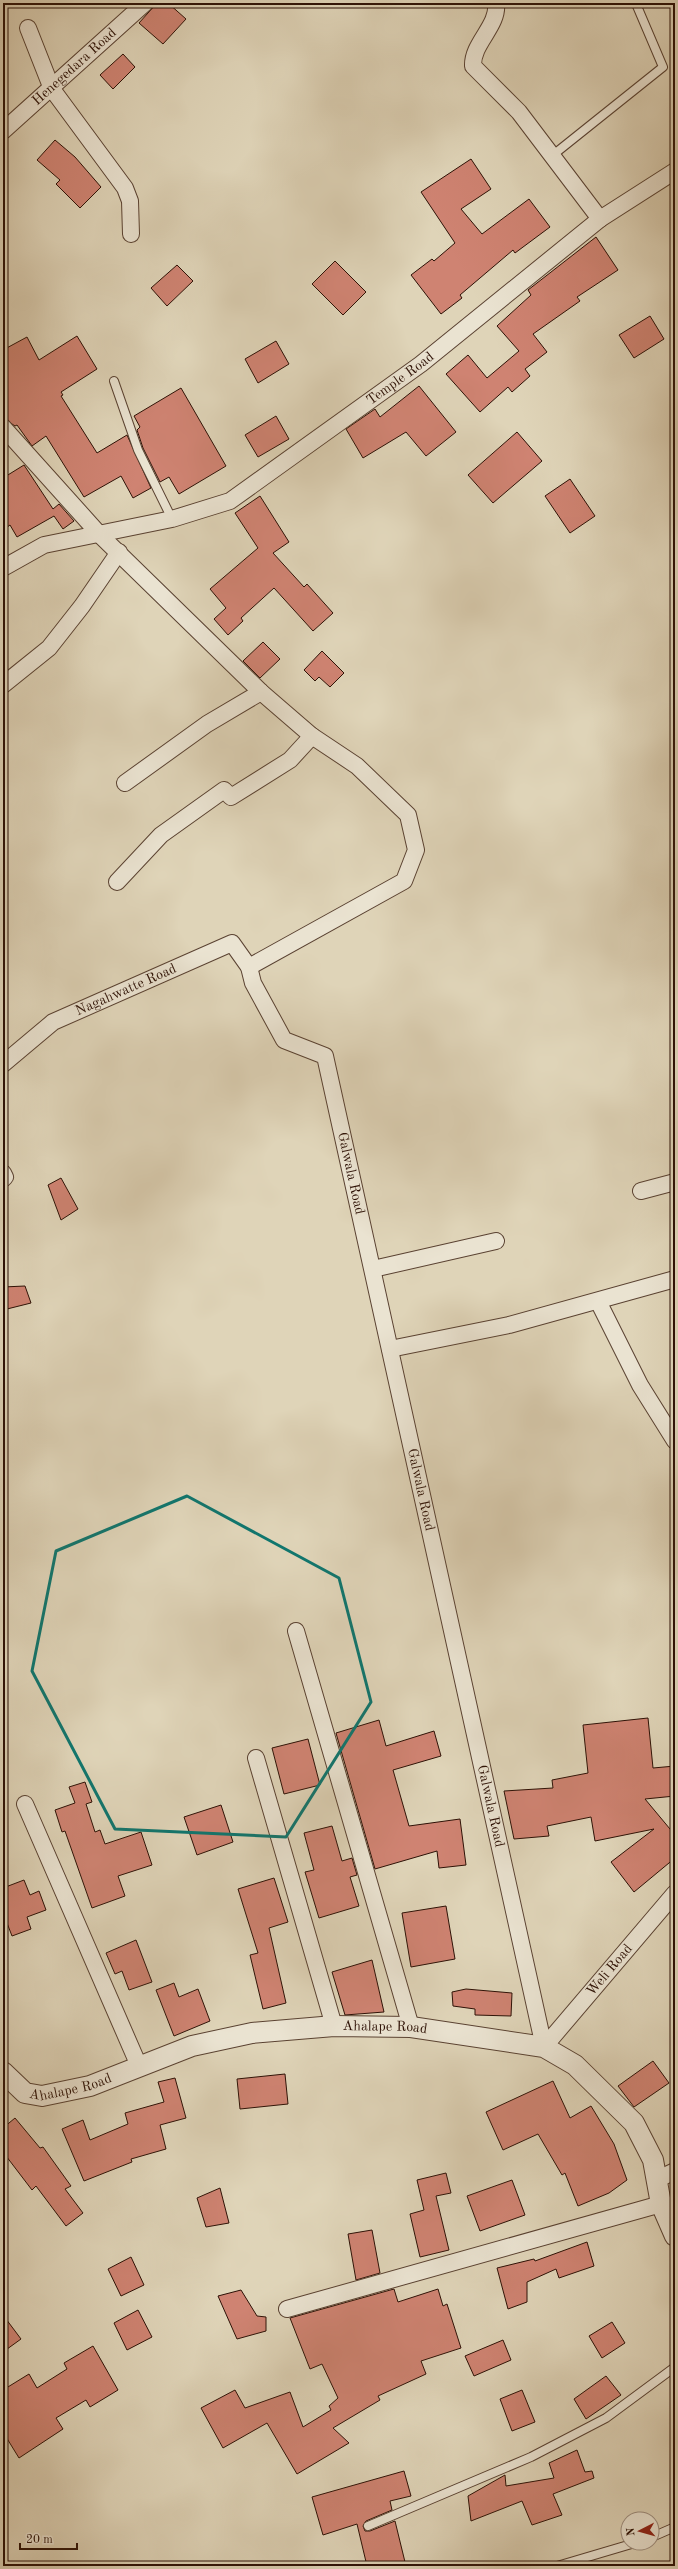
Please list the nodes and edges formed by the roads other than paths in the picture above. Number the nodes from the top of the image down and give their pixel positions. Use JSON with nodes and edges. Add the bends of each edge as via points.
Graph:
{"nodes":[{"id":1,"x":145,"y":3,"type":"edge"},
{"id":2,"x":496,"y":3,"type":"edge"},
{"id":3,"x":638,"y":6,"type":"dead end"},
{"id":4,"x":28,"y":28,"type":"dead end"},
{"id":5,"x":52,"y":89,"type":"junction"},
{"id":6,"x":3,"y":131,"type":"edge"},
{"id":7,"x":553,"y":155,"type":"junction"},
{"id":8,"x":675,"y":171,"type":"edge"},
{"id":9,"x":600,"y":219,"type":"junction"},
{"id":10,"x":131,"y":234,"type":"dead end"},
{"id":11,"x":114,"y":381,"type":"dead end"},
{"id":12,"x":3,"y":427,"type":"edge"},
{"id":13,"x":172,"y":519,"type":"junction"},
{"id":14,"x":100,"y":535,"type":"junction"},
{"id":15,"x":119,"y":552,"type":"junction"},
{"id":16,"x":3,"y":568,"type":"edge"},
{"id":17,"x":3,"y":685,"type":"edge"},
{"id":18,"x":261,"y":692,"type":"junction"},
{"id":19,"x":312,"y":736,"type":"junction"},
{"id":20,"x":125,"y":783,"type":"dead end"},
{"id":21,"x":117,"y":882,"type":"dead end"},
{"id":22,"x":249,"y":967,"type":"junction"},
{"id":23,"x":3,"y":1064,"type":"edge"},
{"id":24,"x":3,"y":1173,"type":"edge"},
{"id":25,"x":3,"y":1179,"type":"edge"},
{"id":26,"x":675,"y":1182,"type":"edge"},
{"id":27,"x":641,"y":1191,"type":"dead end"},
{"id":28,"x":496,"y":1241,"type":"dead end"},
{"id":29,"x":373,"y":1269,"type":"junction"},
{"id":30,"x":675,"y":1279,"type":"edge"},
{"id":31,"x":598,"y":1301,"type":"junction"},
{"id":32,"x":390,"y":1349,"type":"junction"},
{"id":33,"x":675,"y":1441,"type":"edge"},
{"id":34,"x":296,"y":1631,"type":"dead end"},
{"id":35,"x":256,"y":1758,"type":"dead end"},
{"id":36,"x":25,"y":1804,"type":"dead end"},
{"id":37,"x":675,"y":1893,"type":"edge"},
{"id":38,"x":334,"y":2026,"type":"junction"},
{"id":39,"x":411,"y":2027,"type":"junction"},
{"id":40,"x":544,"y":2047,"type":"junction"},
{"id":41,"x":140,"y":2066,"type":"junction"},
{"id":42,"x":3,"y":2072,"type":"edge"},
{"id":43,"x":675,"y":2171,"type":"edge"},
{"id":44,"x":656,"y":2180,"type":"junction"},
{"id":45,"x":661,"y":2204,"type":"junction"},
{"id":46,"x":675,"y":2236,"type":"edge"},
{"id":47,"x":287,"y":2309,"type":"dead end"},
{"id":48,"x":675,"y":2367,"type":"edge"},
{"id":49,"x":368,"y":2526,"type":"dead end"},
{"id":50,"x":675,"y":2527,"type":"edge"},
{"id":51,"x":660,"y":2534,"type":"edge"},
{"id":52,"x":620,"y":2547,"type":"edge"},
{"id":53,"x":557,"y":2566,"type":"edge"}],
"edges":[{"from":1,"to":5,"type":"street","name":"Henegedara Road"},
{"from":2,"to":7,"type":"street","via":[[497,8],[488,31],[473,54],[473,66],[519,112]]},
{"from":3,"to":7,"type":"lane","via":[[664,67]]},
{"from":4,"to":5,"type":"street"},
{"from":5,"to":6,"type":"street","name":"Henegedara Road"},
{"from":5,"to":10,"type":"street","via":[[125,188],[130,201]]},
{"from":7,"to":9,"type":"street"},
{"from":8,"to":9,"type":"street","name":"Temple Road"},
{"from":9,"to":13,"type":"street","name":"Temple Road","via":[[421,364],[230,502]]},
{"from":11,"to":13,"type":"lane","via":[[138,450]]},
{"from":12,"to":14,"type":"street"},
{"from":13,"to":14,"type":"street","name":"Temple Road"},
{"from":14,"to":15,"type":"street"},
{"from":14,"to":16,"type":"street","name":"Temple Road","via":[[44,545]]},
{"from":15,"to":17,"type":"street","via":[[49,648]]},
{"from":15,"to":18,"type":"street"},
{"from":18,"to":19,"type":"street"},
{"from":18,"to":20,"type":"street","via":[[207,724]]},
{"from":19,"to":21,"type":"street","via":[[290,760],[231,797],[224,790],[161,835]]},
{"from":19,"to":22,"type":"street","via":[[357,766],[408,815],[416,850],[404,881]]},
{"from":22,"to":23,"type":"street","name":"Nagahwatte Road","via":[[232,943],[53,1022]]},
{"from":22,"to":29,"type":"street","name":"Galwala Road","via":[[253,983],[284,1040],[325,1056]]},
{"from":24,"to":25,"type":"street"},
{"from":26,"to":27,"type":"street"},
{"from":28,"to":29,"type":"street"},
{"from":29,"to":32,"type":"street","name":"Galwala Road"},
{"from":30,"to":31,"type":"street"},
{"from":31,"to":32,"type":"street","via":[[509,1325]]},
{"from":31,"to":33,"type":"street","via":[[640,1385]]},
{"from":32,"to":40,"type":"street","name":"Galwala Road"},
{"from":34,"to":39,"type":"street"},
{"from":35,"to":38,"type":"street"},
{"from":36,"to":41,"type":"street"},
{"from":37,"to":40,"type":"street","name":"Weli Road"},
{"from":38,"to":39,"type":"street","name":"Ahalape Road"},
{"from":38,"to":41,"type":"street","name":"Ahalape Road","via":[[237,2036],[192,2046]]},
{"from":39,"to":40,"type":"street","name":"Ahalape Road"},
{"from":40,"to":44,"type":"street","name":"Ahalape Road","via":[[576,2065],[634,2123],[653,2160]]},
{"from":41,"to":42,"type":"street","name":"Ahalape Road","via":[[90,2086],[42,2096],[25,2093]]},
{"from":43,"to":44,"type":"street"},
{"from":44,"to":45,"type":"street","name":"Ahalape Road"},
{"from":45,"to":46,"type":"street","name":"Ahalape Road"},
{"from":45,"to":47,"type":"street"},
{"from":48,"to":49,"type":"lane","via":[[606,2418],[531,2457]]},
{"from":50,"to":51,"type":"lane"},
{"from":52,"to":53,"type":"lane"}]}
